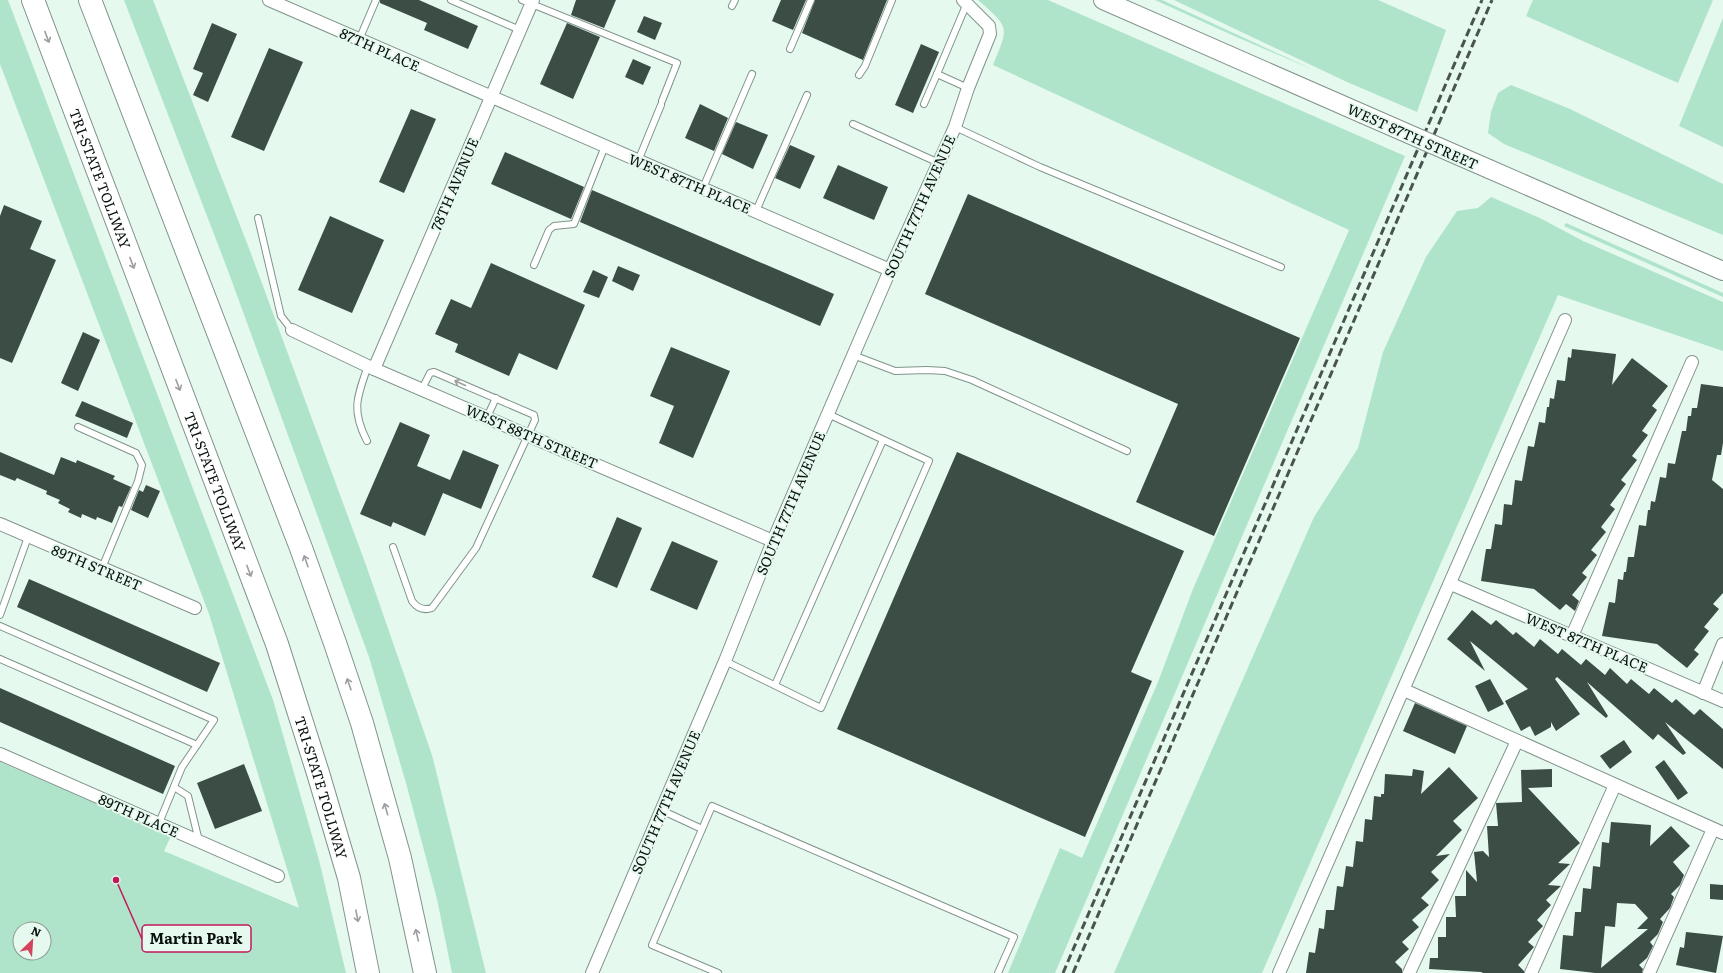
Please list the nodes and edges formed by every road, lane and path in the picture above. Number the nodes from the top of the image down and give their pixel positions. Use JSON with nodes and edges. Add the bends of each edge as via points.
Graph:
{"nodes":[{"id":1,"x":33,"y":0,"type":"edge"},
{"id":2,"x":90,"y":0,"type":"edge"},
{"id":3,"x":269,"y":0,"type":"edge"},
{"id":4,"x":376,"y":0,"type":"edge"},
{"id":5,"x":451,"y":0,"type":"edge"},
{"id":6,"x":811,"y":0,"type":"edge"},
{"id":7,"x":892,"y":0,"type":"edge"},
{"id":8,"x":1103,"y":0,"type":"edge"},
{"id":9,"x":529,"y":1,"type":"edge"},
{"id":10,"x":965,"y":2,"type":"edge"},
{"id":11,"x":290,"y":4,"type":"edge"},
{"id":12,"x":520,"y":30,"type":"junction"},
{"id":13,"x":359,"y":40,"type":"junction"},
{"id":14,"x":790,"y":49,"type":"dead end"},
{"id":15,"x":752,"y":74,"type":"dead end"},
{"id":16,"x":859,"y":74,"type":"dead end"},
{"id":17,"x":937,"y":74,"type":"junction"},
{"id":18,"x":968,"y":88,"type":"junction"},
{"id":19,"x":807,"y":95,"type":"dead end"},
{"id":20,"x":491,"y":97,"type":"junction"},
{"id":21,"x":924,"y":104,"type":"dead end"},
{"id":22,"x":853,"y":124,"type":"dead end"},
{"id":23,"x":955,"y":127,"type":"junction"},
{"id":24,"x":605,"y":146,"type":"junction"},
{"id":25,"x":638,"y":161,"type":"junction"},
{"id":26,"x":939,"y":163,"type":"junction"},
{"id":27,"x":703,"y":188,"type":"junction"},
{"id":28,"x":756,"y":212,"type":"junction"},
{"id":29,"x":258,"y":218,"type":"dead end"},
{"id":30,"x":534,"y":265,"type":"dead end"},
{"id":31,"x":1281,"y":267,"type":"dead end"},
{"id":32,"x":890,"y":270,"type":"junction"},
{"id":33,"x":1723,"y":271,"type":"edge"},
{"id":34,"x":1565,"y":320,"type":"dead end"},
{"id":35,"x":292,"y":330,"type":"joint"},
{"id":36,"x":854,"y":355,"type":"junction"},
{"id":37,"x":1692,"y":362,"type":"dead end"},
{"id":38,"x":371,"y":368,"type":"junction"},
{"id":39,"x":422,"y":389,"type":"junction"},
{"id":40,"x":496,"y":398,"type":"junction"},
{"id":41,"x":828,"y":414,"type":"junction"},
{"id":42,"x":487,"y":417,"type":"junction"},
{"id":43,"x":78,"y":426,"type":"dead end"},
{"id":44,"x":529,"y":435,"type":"junction"},
{"id":45,"x":883,"y":440,"type":"junction"},
{"id":46,"x":367,"y":441,"type":"dead end"},
{"id":47,"x":1127,"y":451,"type":"dead end"},
{"id":48,"x":0,"y":524,"type":"edge"},
{"id":49,"x":28,"y":537,"type":"junction"},
{"id":50,"x":773,"y":541,"type":"junction"},
{"id":51,"x":393,"y":547,"type":"dead end"},
{"id":52,"x":102,"y":568,"type":"junction"},
{"id":53,"x":1451,"y":584,"type":"junction"},
{"id":54,"x":195,"y":608,"type":"dead end"},
{"id":55,"x":0,"y":616,"type":"edge"},
{"id":56,"x":0,"y":626,"type":"edge"},
{"id":57,"x":1572,"y":636,"type":"junction"},
{"id":58,"x":1723,"y":644,"type":"edge"},
{"id":59,"x":0,"y":659,"type":"edge"},
{"id":60,"x":725,"y":661,"type":"junction"},
{"id":61,"x":774,"y":685,"type":"junction"},
{"id":62,"x":1404,"y":690,"type":"junction"},
{"id":63,"x":1703,"y":692,"type":"junction"},
{"id":64,"x":1723,"y":701,"type":"edge"},
{"id":65,"x":1517,"y":741,"type":"junction"},
{"id":66,"x":197,"y":745,"type":"junction"},
{"id":67,"x":0,"y":754,"type":"edge"},
{"id":68,"x":1615,"y":785,"type":"junction"},
{"id":69,"x":174,"y":787,"type":"junction"},
{"id":70,"x":662,"y":810,"type":"junction"},
{"id":71,"x":158,"y":823,"type":"junction"},
{"id":72,"x":702,"y":829,"type":"junction"},
{"id":73,"x":1718,"y":831,"type":"edge"},
{"id":74,"x":199,"y":841,"type":"junction"},
{"id":75,"x":278,"y":876,"type":"dead end"},
{"id":76,"x":368,"y":973,"type":"edge"},
{"id":77,"x":425,"y":973,"type":"edge"},
{"id":78,"x":592,"y":973,"type":"edge"},
{"id":79,"x":718,"y":973,"type":"edge"},
{"id":80,"x":998,"y":973,"type":"edge"},
{"id":81,"x":1279,"y":973,"type":"edge"},
{"id":82,"x":1410,"y":973,"type":"edge"},
{"id":83,"x":1531,"y":973,"type":"edge"},
{"id":84,"x":1649,"y":973,"type":"edge"}],
"edges":[{"from":1,"to":76,"type":"highway","name":"TRI-STATE TOLLWAY","one_way":true,"via":[[277,644],[349,878]]},
{"from":77,"to":2,"type":"highway","one_way":true,"via":[[400,858],[362,723],[335,643],[301,548]]},
{"from":3,"to":11,"type":"street","name":"87TH PLACE"},
{"from":4,"to":13,"type":"lane"},
{"from":5,"to":12,"type":"lane"},
{"from":6,"to":14,"type":"lane"},
{"from":7,"to":16,"type":"lane","via":[[865,66]]},
{"from":8,"to":33,"type":"main road","name":"WEST 87TH STREET","bridge":true},
{"from":9,"to":12,"type":"street","name":"78TH AVENUE"},
{"from":9,"to":25,"type":"lane","via":[[677,63]]},
{"from":10,"to":17,"type":"lane"},
{"from":10,"to":18,"type":"street","name":"SOUTH 77TH AVENUE","via":[[989,26],[990,34]]},
{"from":11,"to":13,"type":"street","name":"87TH PLACE"},
{"from":12,"to":20,"type":"street","name":"78TH AVENUE"},
{"from":13,"to":20,"type":"street","name":"87TH PLACE"},
{"from":15,"to":27,"type":"lane"},
{"from":17,"to":18,"type":"lane"},
{"from":17,"to":21,"type":"lane"},
{"from":18,"to":23,"type":"street","name":"SOUTH 77TH AVENUE"},
{"from":19,"to":28,"type":"lane"},
{"from":20,"to":24,"type":"street","name":"WEST 87TH PLACE"},
{"from":20,"to":38,"type":"street","name":"78TH AVENUE"},
{"from":22,"to":26,"type":"lane"},
{"from":23,"to":26,"type":"street","name":"SOUTH 77TH AVENUE"},
{"from":23,"to":31,"type":"lane","via":[[1040,167]]},
{"from":24,"to":25,"type":"street","name":"WEST 87TH PLACE"},
{"from":24,"to":30,"type":"lane","via":[[574,224],[554,226],[549,230]]},
{"from":25,"to":27,"type":"street","name":"WEST 87TH PLACE"},
{"from":26,"to":32,"type":"street","name":"SOUTH 77TH AVENUE"},
{"from":27,"to":28,"type":"street","name":"WEST 87TH PLACE"},
{"from":28,"to":32,"type":"street","name":"WEST 87TH PLACE"},
{"from":29,"to":35,"type":"lane","via":[[281,316]]},
{"from":32,"to":36,"type":"street","name":"SOUTH 77TH AVENUE"},
{"from":34,"to":53,"type":"street"},
{"from":35,"to":38,"type":"street","name":"WEST 88TH STREET"},
{"from":36,"to":41,"type":"street","name":"SOUTH 77TH AVENUE"},
{"from":36,"to":47,"type":"lane","via":[[895,371],[945,371],[972,380]]},
{"from":37,"to":57,"type":"street"},
{"from":38,"to":39,"type":"street","name":"WEST 88TH STREET"},
{"from":38,"to":46,"type":"lane","via":[[358,398],[359,425]]},
{"from":40,"to":39,"type":"lane","one_way":true,"via":[[434,372],[430,373]]},
{"from":39,"to":42,"type":"street","name":"WEST 88TH STREET"},
{"from":40,"to":42,"type":"lane"},
{"from":40,"to":44,"type":"lane","via":[[534,415],[535,420]]},
{"from":41,"to":45,"type":"lane"},
{"from":41,"to":50,"type":"street","name":"SOUTH 77TH AVENUE"},
{"from":42,"to":44,"type":"street","name":"WEST 88TH STREET"},
{"from":43,"to":52,"type":"lane","via":[[136,453],[142,465],[138,481]]},
{"from":44,"to":50,"type":"street","name":"WEST 88TH STREET"},
{"from":44,"to":51,"type":"lane","via":[[476,548],[432,608],[427,610],[416,607],[412,602]]},
{"from":45,"to":61,"type":"lane"},
{"from":45,"to":61,"type":"lane","via":[[929,461],[822,708]]},
{"from":48,"to":49,"type":"street","name":"89TH STREET"},
{"from":49,"to":52,"type":"street","name":"89TH STREET"},
{"from":49,"to":55,"type":"lane"},
{"from":50,"to":60,"type":"street","name":"SOUTH 77TH AVENUE"},
{"from":52,"to":54,"type":"street","name":"89TH STREET"},
{"from":53,"to":57,"type":"street","name":"WEST 87TH PLACE"},
{"from":53,"to":62,"type":"street"},
{"from":56,"to":66,"type":"lane","via":[[214,720]]},
{"from":57,"to":63,"type":"street","name":"WEST 87TH PLACE"},
{"from":58,"to":63,"type":"street"},
{"from":59,"to":66,"type":"lane"},
{"from":60,"to":61,"type":"lane"},
{"from":60,"to":70,"type":"street","name":"SOUTH 77TH AVENUE"},
{"from":62,"to":65,"type":"street"},
{"from":62,"to":81,"type":"street"},
{"from":63,"to":64,"type":"street","name":"WEST 87TH PLACE"},
{"from":65,"to":68,"type":"street"},
{"from":65,"to":82,"type":"street"},
{"from":66,"to":69,"type":"lane","via":[[182,767]]},
{"from":67,"to":71,"type":"street","name":"89TH PLACE"},
{"from":68,"to":73,"type":"street"},
{"from":68,"to":83,"type":"street"},
{"from":69,"to":71,"type":"lane"},
{"from":69,"to":74,"type":"lane","via":[[188,796]]},
{"from":70,"to":72,"type":"lane"},
{"from":70,"to":78,"type":"street","name":"SOUTH 77TH AVENUE"},
{"from":71,"to":74,"type":"street","name":"89TH PLACE"},
{"from":72,"to":79,"type":"lane","via":[[652,945]]},
{"from":72,"to":80,"type":"lane","via":[[712,806],[1014,937]]},
{"from":73,"to":84,"type":"street"},
{"from":74,"to":75,"type":"street","name":"89TH PLACE"}]}
